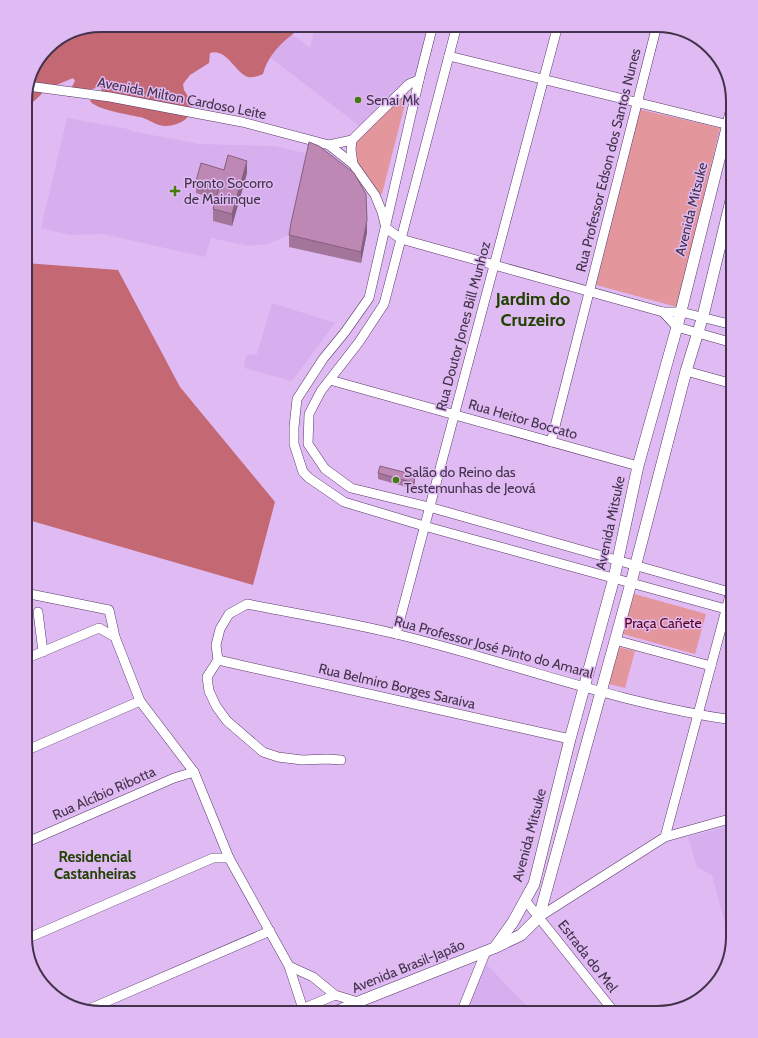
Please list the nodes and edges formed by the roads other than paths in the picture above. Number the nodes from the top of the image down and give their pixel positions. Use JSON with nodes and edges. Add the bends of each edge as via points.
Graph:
{"nodes":[{"id":1,"x":431,"y":32,"type":"edge"},
{"id":2,"x":455,"y":32,"type":"edge"},
{"id":3,"x":556,"y":32,"type":"edge"},
{"id":4,"x":655,"y":32,"type":"edge"},
{"id":5,"x":449,"y":56,"type":"junction"},
{"id":6,"x":419,"y":80,"type":"junction"},
{"id":7,"x":544,"y":80,"type":"junction"},
{"id":8,"x":33,"y":87,"type":"edge"},
{"id":9,"x":637,"y":102,"type":"junction"},
{"id":10,"x":726,"y":125,"type":"edge"},
{"id":11,"x":352,"y":140,"type":"junction"},
{"id":12,"x":726,"y":141,"type":"edge"},
{"id":13,"x":329,"y":145,"type":"junction"},
{"id":14,"x":353,"y":164,"type":"junction"},
{"id":15,"x":726,"y":221,"type":"edge"},
{"id":16,"x":386,"y":228,"type":"junction"},
{"id":17,"x":401,"y":239,"type":"junction"},
{"id":18,"x":494,"y":265,"type":"junction"},
{"id":19,"x":589,"y":291,"type":"junction"},
{"id":20,"x":663,"y":312,"type":"junction"},
{"id":21,"x":681,"y":312,"type":"junction"},
{"id":22,"x":703,"y":316,"type":"junction"},
{"id":23,"x":726,"y":323,"type":"edge"},
{"id":24,"x":677,"y":327,"type":"junction"},
{"id":25,"x":698,"y":333,"type":"junction"},
{"id":26,"x":726,"y":341,"type":"edge"},
{"id":27,"x":686,"y":371,"type":"junction"},
{"id":28,"x":330,"y":380,"type":"junction"},
{"id":29,"x":726,"y":382,"type":"edge"},
{"id":30,"x":454,"y":414,"type":"junction"},
{"id":31,"x":551,"y":442,"type":"junction"},
{"id":32,"x":638,"y":466,"type":"junction"},
{"id":33,"x":429,"y":508,"type":"junction"},
{"id":34,"x":424,"y":526,"type":"junction"},
{"id":35,"x":618,"y":561,"type":"junction"},
{"id":36,"x":636,"y":566,"type":"junction"},
{"id":37,"x":614,"y":578,"type":"junction"},
{"id":38,"x":631,"y":583,"type":"junction"},
{"id":39,"x":726,"y":588,"type":"edge"},
{"id":40,"x":32,"y":595,"type":"edge"},
{"id":41,"x":726,"y":609,"type":"edge"},
{"id":42,"x":38,"y":612,"type":"dead end"},
{"id":43,"x":726,"y":622,"type":"edge"},
{"id":44,"x":396,"y":634,"type":"junction"},
{"id":45,"x":114,"y":637,"type":"junction"},
{"id":46,"x":615,"y":640,"type":"junction"},
{"id":47,"x":43,"y":652,"type":"junction"},
{"id":48,"x":32,"y":656,"type":"edge"},
{"id":49,"x":218,"y":660,"type":"junction"},
{"id":50,"x":711,"y":666,"type":"junction"},
{"id":51,"x":584,"y":687,"type":"junction"},
{"id":52,"x":600,"y":692,"type":"junction"},
{"id":53,"x":140,"y":701,"type":"junction"},
{"id":54,"x":698,"y":715,"type":"junction"},
{"id":55,"x":726,"y":719,"type":"edge"},
{"id":56,"x":571,"y":734,"type":"junction"},
{"id":57,"x":589,"y":735,"type":"junction"},
{"id":58,"x":32,"y":748,"type":"edge"},
{"id":59,"x":341,"y":760,"type":"dead end"},
{"id":60,"x":194,"y":772,"type":"junction"},
{"id":61,"x":726,"y":820,"type":"edge"},
{"id":62,"x":666,"y":837,"type":"junction"},
{"id":63,"x":32,"y":840,"type":"edge"},
{"id":64,"x":229,"y":858,"type":"junction"},
{"id":65,"x":525,"y":900,"type":"junction"},
{"id":66,"x":539,"y":917,"type":"junction"},
{"id":67,"x":270,"y":932,"type":"junction"},
{"id":68,"x":32,"y":936,"type":"edge"},
{"id":69,"x":490,"y":950,"type":"junction"},
{"id":70,"x":290,"y":966,"type":"junction"},
{"id":71,"x":335,"y":995,"type":"junction"},
{"id":72,"x":358,"y":1002,"type":"junction"},
{"id":73,"x":97,"y":1006,"type":"edge"},
{"id":74,"x":302,"y":1006,"type":"edge"},
{"id":75,"x":310,"y":1006,"type":"edge"},
{"id":76,"x":349,"y":1006,"type":"edge"},
{"id":77,"x":464,"y":1006,"type":"edge"},
{"id":78,"x":609,"y":1006,"type":"edge"}],
"edges":[{"from":1,"to":6,"type":"street"},
{"from":2,"to":5,"type":"street"},
{"from":3,"to":7,"type":"street","name":"Rua Doutor Jones Bill Munhoz"},
{"from":4,"to":9,"type":"street","name":"Rua Professor Edson dos Santos Nunes"},
{"from":5,"to":7,"type":"street"},
{"from":5,"to":17,"type":"street"},
{"from":6,"to":11,"type":"street","via":[[409,84]]},
{"from":6,"to":16,"type":"street"},
{"from":7,"to":9,"type":"street"},
{"from":7,"to":18,"type":"street","name":"Rua Doutor Jones Bill Munhoz"},
{"from":8,"to":13,"type":"street","name":"Avenida Milton Cardoso Leite","via":[[110,97],[242,122]]},
{"from":9,"to":10,"type":"street"},
{"from":9,"to":19,"type":"street","name":"Rua Professor Edson dos Santos Nunes"},
{"from":11,"to":13,"type":"street","name":"Avenida Milton Cardoso Leite"},
{"from":11,"to":14,"type":"street"},
{"from":12,"to":21,"type":"main road","name":"Avenida Mitsuke"},
{"from":13,"to":14,"type":"street","name":"Avenida Milton Cardoso Leite"},
{"from":14,"to":16,"type":"street","name":"Avenida Milton Cardoso Leite","via":[[375,195]]},
{"from":15,"to":22,"type":"main road"},
{"from":16,"to":17,"type":"street"},
{"from":16,"to":34,"type":"street","via":[[369,298],[346,332],[323,359],[297,399],[294,444],[303,472],[344,502]]},
{"from":17,"to":18,"type":"street"},
{"from":17,"to":28,"type":"street","via":[[384,304],[360,342]]},
{"from":18,"to":19,"type":"street"},
{"from":18,"to":30,"type":"street","name":"Rua Doutor Jones Bill Munhoz"},
{"from":19,"to":20,"type":"street"},
{"from":19,"to":31,"type":"street","name":"Rua Professor Edson dos Santos Nunes"},
{"from":20,"to":21,"type":"street"},
{"from":20,"to":24,"type":"street"},
{"from":21,"to":22,"type":"street"},
{"from":21,"to":24,"type":"main road","name":"Avenida Mitsuke"},
{"from":22,"to":23,"type":"street"},
{"from":22,"to":25,"type":"main road"},
{"from":24,"to":25,"type":"street"},
{"from":24,"to":32,"type":"main road","name":"Avenida Mitsuke"},
{"from":25,"to":26,"type":"street"},
{"from":25,"to":27,"type":"main road"},
{"from":27,"to":29,"type":"street"},
{"from":27,"to":36,"type":"main road"},
{"from":28,"to":30,"type":"street","name":"Rua Heitor Boccato"},
{"from":28,"to":33,"type":"street","via":[[309,414],[308,444],[325,469],[351,488]]},
{"from":30,"to":31,"type":"street","name":"Rua Heitor Boccato"},
{"from":30,"to":33,"type":"street","name":"Rua Doutor Jones Bill Munhoz"},
{"from":31,"to":32,"type":"street","name":"Rua Heitor Boccato"},
{"from":32,"to":35,"type":"main road","name":"Avenida Mitsuke"},
{"from":33,"to":34,"type":"street","name":"Rua Doutor Jones Bill Munhoz"},
{"from":33,"to":35,"type":"street"},
{"from":34,"to":37,"type":"street"},
{"from":34,"to":44,"type":"street","name":"Rua Doutor Jones Bill Munhoz"},
{"from":35,"to":36,"type":"street"},
{"from":35,"to":37,"type":"main road","name":"Avenida Mitsuke"},
{"from":36,"to":38,"type":"main road"},
{"from":36,"to":39,"type":"street"},
{"from":37,"to":38,"type":"street"},
{"from":37,"to":51,"type":"main road","name":"Avenida Mitsuke"},
{"from":38,"to":41,"type":"street"},
{"from":38,"to":46,"type":"main road"},
{"from":40,"to":45,"type":"street","via":[[109,610]]},
{"from":42,"to":47,"type":"street"},
{"from":43,"to":50,"type":"street"},
{"from":44,"to":49,"type":"street","name":"Rua Professor José Pinto do Amaral","via":[[247,604],[229,614],[220,629],[216,645]]},
{"from":44,"to":51,"type":"street","name":"Rua Professor José Pinto do Amaral"},
{"from":45,"to":47,"type":"street","via":[[99,628]]},
{"from":45,"to":53,"type":"street"},
{"from":46,"to":50,"type":"street"},
{"from":46,"to":52,"type":"main road"},
{"from":47,"to":48,"type":"street"},
{"from":49,"to":56,"type":"street","name":"Rua Belmiro Borges Saraiva"},
{"from":49,"to":59,"type":"street","via":[[207,677],[208,691],[227,722],[263,752],[302,760]]},
{"from":50,"to":54,"type":"street"},
{"from":51,"to":52,"type":"street","name":"Rua Professor José Pinto do Amaral"},
{"from":51,"to":56,"type":"main road","name":"Avenida Mitsuke"},
{"from":52,"to":54,"type":"street","name":"Rua Professor José Pinto do Amaral"},
{"from":52,"to":57,"type":"main road"},
{"from":53,"to":58,"type":"street"},
{"from":53,"to":60,"type":"street"},
{"from":54,"to":55,"type":"street","name":"Rua Professor José Pinto do Amaral"},
{"from":54,"to":62,"type":"street"},
{"from":56,"to":57,"type":"main road"},
{"from":56,"to":65,"type":"main road","name":"Avenida Mitsuke","via":[[534,884]]},
{"from":57,"to":66,"type":"main road"},
{"from":60,"to":63,"type":"street","name":"Rua Alcíbio Ribotta","via":[[174,778]]},
{"from":60,"to":64,"type":"street"},
{"from":61,"to":62,"type":"street"},
{"from":62,"to":66,"type":"street"},
{"from":64,"to":67,"type":"street"},
{"from":64,"to":68,"type":"street","via":[[213,858]]},
{"from":65,"to":66,"type":"street","name":"Estrada do Mel"},
{"from":65,"to":69,"type":"main road","name":"Avenida Mitsuke","via":[[513,922]]},
{"from":66,"to":69,"type":"main road","via":[[521,935]]},
{"from":66,"to":78,"type":"street","name":"Estrada do Mel"},
{"from":67,"to":70,"type":"street"},
{"from":67,"to":73,"type":"street"},
{"from":69,"to":72,"type":"main road","name":"Avenida Brasil-Japão"},
{"from":69,"to":77,"type":"street"},
{"from":70,"to":71,"type":"street","via":[[313,977]]},
{"from":70,"to":74,"type":"street"},
{"from":71,"to":72,"type":"street"},
{"from":71,"to":75,"type":"street"},
{"from":72,"to":76,"type":"main road","name":"Avenida Brasil-Japão"}]}
